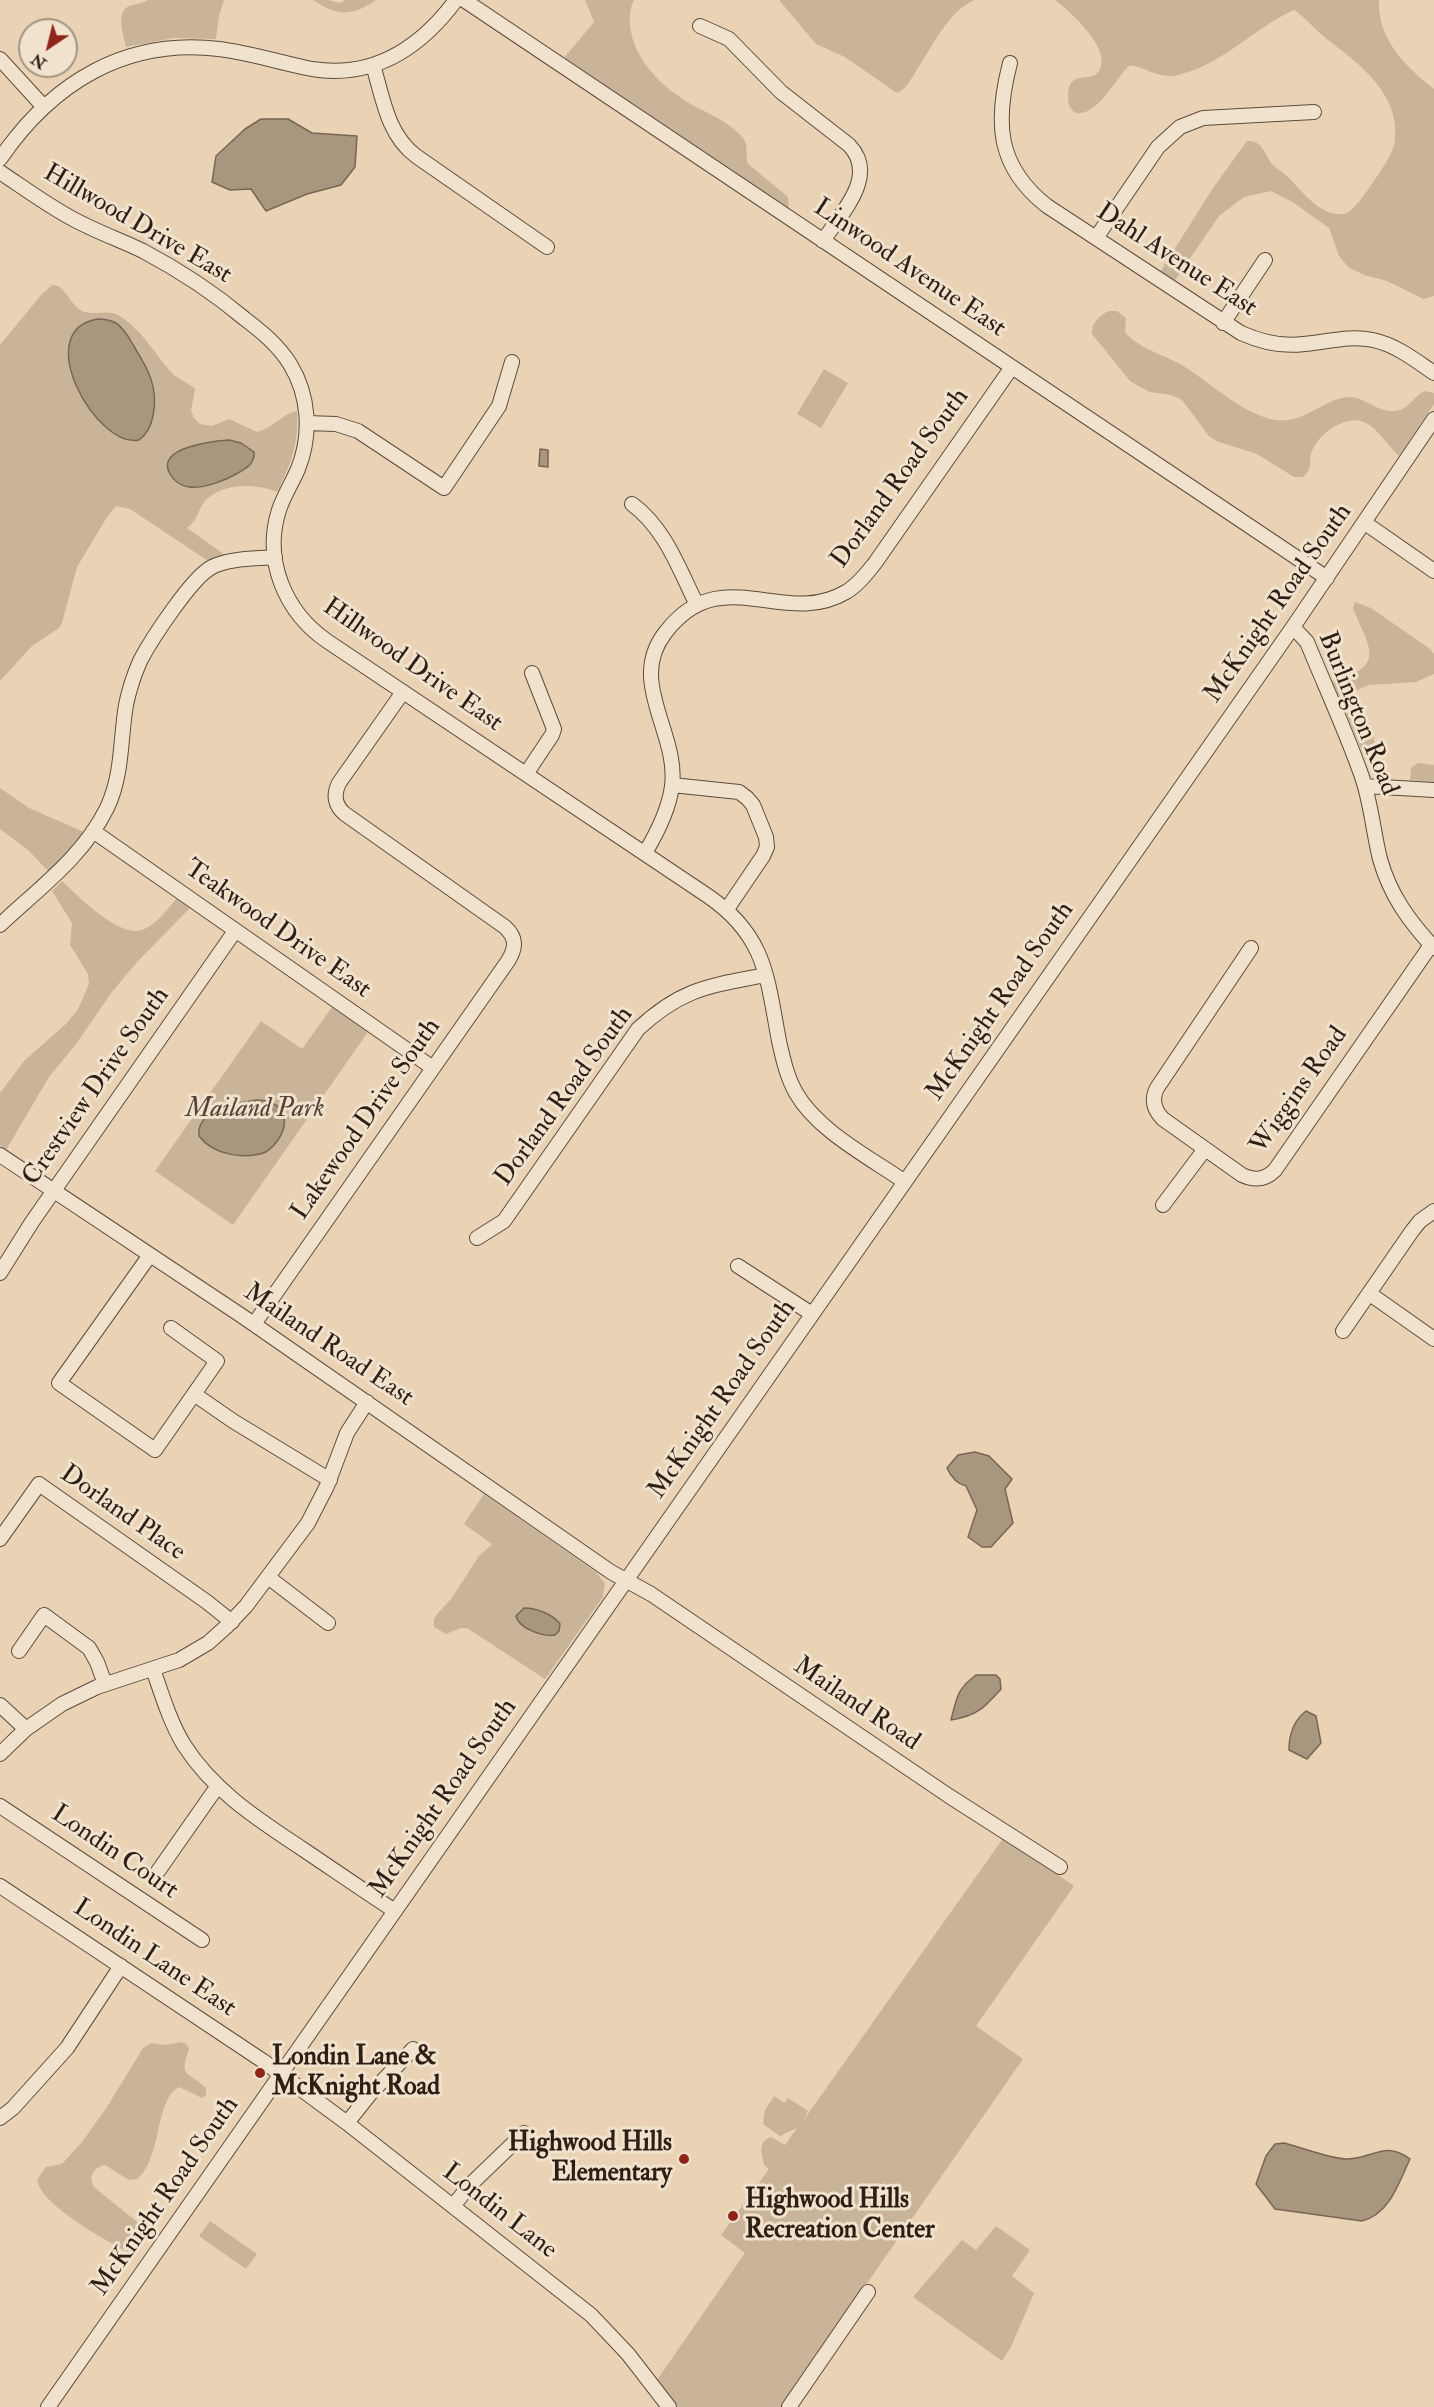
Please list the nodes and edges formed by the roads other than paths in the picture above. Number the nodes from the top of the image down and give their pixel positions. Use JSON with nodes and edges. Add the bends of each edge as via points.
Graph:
{"nodes":[{"id":1,"x":456,"y":0,"type":"edge"},
{"id":2,"x":464,"y":0,"type":"edge"},
{"id":3,"x":700,"y":26,"type":"dead end"},
{"id":4,"x":0,"y":59,"type":"edge"},
{"id":5,"x":1010,"y":63,"type":"dead end"},
{"id":6,"x":373,"y":64,"type":"junction"},
{"id":7,"x":43,"y":106,"type":"junction"},
{"id":8,"x":1314,"y":112,"type":"dead end"},
{"id":9,"x":0,"y":159,"type":"edge"},
{"id":10,"x":0,"y":172,"type":"edge"},
{"id":11,"x":1096,"y":238,"type":"junction"},
{"id":12,"x":823,"y":241,"type":"junction"},
{"id":13,"x":547,"y":247,"type":"dead end"},
{"id":14,"x":1265,"y":260,"type":"dead end"},
{"id":15,"x":1223,"y":323,"type":"junction"},
{"id":16,"x":512,"y":362,"type":"dead end"},
{"id":17,"x":1012,"y":367,"type":"junction"},
{"id":18,"x":1434,"y":373,"type":"edge"},
{"id":19,"x":1434,"y":419,"type":"edge"},
{"id":20,"x":307,"y":423,"type":"junction"},
{"id":21,"x":632,"y":504,"type":"dead end"},
{"id":22,"x":1365,"y":523,"type":"junction"},
{"id":23,"x":275,"y":558,"type":"junction"},
{"id":24,"x":1434,"y":571,"type":"edge"},
{"id":25,"x":1327,"y":578,"type":"junction"},
{"id":26,"x":697,"y":605,"type":"junction"},
{"id":27,"x":1293,"y":627,"type":"junction"},
{"id":28,"x":532,"y":673,"type":"dead end"},
{"id":29,"x":403,"y":692,"type":"junction"},
{"id":30,"x":526,"y":774,"type":"junction"},
{"id":31,"x":672,"y":785,"type":"junction"},
{"id":32,"x":1365,"y":786,"type":"junction"},
{"id":33,"x":1434,"y":790,"type":"edge"},
{"id":34,"x":93,"y":831,"type":"junction"},
{"id":35,"x":645,"y":854,"type":"junction"},
{"id":36,"x":727,"y":909,"type":"junction"},
{"id":37,"x":0,"y":925,"type":"edge"},
{"id":38,"x":236,"y":931,"type":"junction"},
{"id":39,"x":1433,"y":947,"type":"edge"},
{"id":40,"x":1251,"y":948,"type":"dead end"},
{"id":41,"x":766,"y":975,"type":"junction"},
{"id":42,"x":433,"y":1068,"type":"junction"},
{"id":43,"x":1204,"y":1149,"type":"junction"},
{"id":44,"x":0,"y":1155,"type":"edge"},
{"id":45,"x":905,"y":1182,"type":"junction"},
{"id":46,"x":54,"y":1191,"type":"junction"},
{"id":47,"x":1163,"y":1205,"type":"dead end"},
{"id":48,"x":1434,"y":1211,"type":"edge"},
{"id":49,"x":477,"y":1238,"type":"dead end"},
{"id":50,"x":150,"y":1255,"type":"junction"},
{"id":51,"x":738,"y":1266,"type":"dead end"},
{"id":52,"x":0,"y":1273,"type":"edge"},
{"id":53,"x":1370,"y":1294,"type":"junction"},
{"id":54,"x":812,"y":1314,"type":"junction"},
{"id":55,"x":254,"y":1324,"type":"junction"},
{"id":56,"x":171,"y":1328,"type":"dead end"},
{"id":57,"x":1343,"y":1331,"type":"dead end"},
{"id":58,"x":1434,"y":1339,"type":"edge"},
{"id":59,"x":194,"y":1394,"type":"junction"},
{"id":60,"x":367,"y":1402,"type":"junction"},
{"id":61,"x":330,"y":1480,"type":"junction"},
{"id":62,"x":0,"y":1539,"type":"edge"},
{"id":63,"x":268,"y":1576,"type":"junction"},
{"id":64,"x":627,"y":1580,"type":"junction"},
{"id":65,"x":232,"y":1622,"type":"junction"},
{"id":66,"x":328,"y":1623,"type":"dead end"},
{"id":67,"x":19,"y":1651,"type":"dead end"},
{"id":68,"x":153,"y":1669,"type":"junction"},
{"id":69,"x":105,"y":1684,"type":"junction"},
{"id":70,"x":0,"y":1705,"type":"edge"},
{"id":71,"x":26,"y":1729,"type":"junction"},
{"id":72,"x":0,"y":1754,"type":"edge"},
{"id":73,"x":217,"y":1786,"type":"junction"},
{"id":74,"x":0,"y":1806,"type":"edge"},
{"id":75,"x":1060,"y":1868,"type":"dead end"},
{"id":76,"x":154,"y":1878,"type":"dead end"},
{"id":77,"x":0,"y":1886,"type":"edge"},
{"id":78,"x":395,"y":1911,"type":"junction"},
{"id":79,"x":202,"y":1940,"type":"dead end"},
{"id":80,"x":122,"y":1966,"type":"junction"},
{"id":81,"x":413,"y":2049,"type":"dead end"},
{"id":82,"x":281,"y":2074,"type":"junction"},
{"id":83,"x":0,"y":2118,"type":"edge"},
{"id":84,"x":347,"y":2123,"type":"junction"},
{"id":85,"x":524,"y":2133,"type":"dead end"},
{"id":86,"x":453,"y":2206,"type":"junction"},
{"id":87,"x":868,"y":2292,"type":"dead end"},
{"id":88,"x":48,"y":2407,"type":"edge"},
{"id":89,"x":669,"y":2407,"type":"edge"},
{"id":90,"x":789,"y":2407,"type":"edge"}],
"edges":[{"from":1,"to":6,"type":"street","via":[[418,42]]},
{"from":2,"to":12,"type":"street","name":"Linwood Avenue East"},
{"from":3,"to":12,"type":"street","via":[[729,39],[780,92],[856,154],[861,168],[859,186]]},
{"from":4,"to":7,"type":"street"},
{"from":5,"to":11,"type":"street","name":"Dahl Avenue East","via":[[1000,116],[1012,165],[1037,197]]},
{"from":6,"to":7,"type":"street","via":[[320,70],[220,49],[169,48],[104,66]]},
{"from":6,"to":13,"type":"street","via":[[390,122],[402,143]]},
{"from":7,"to":9,"type":"street"},
{"from":8,"to":11,"type":"street","via":[[1203,118],[1175,130],[1158,147]]},
{"from":10,"to":20,"type":"street","name":"Hillwood Drive East","via":[[74,219],[170,266],[226,303],[283,354],[304,399]]},
{"from":11,"to":15,"type":"street","name":"Dahl Avenue East"},
{"from":12,"to":17,"type":"street","name":"Linwood Avenue East"},
{"from":14,"to":15,"type":"street"},
{"from":15,"to":18,"type":"street","name":"Dahl Avenue East","via":[[1250,337],[1280,344],[1344,338],[1373,340],[1400,351]]},
{"from":16,"to":20,"type":"street","via":[[499,406],[444,488],[358,431],[336,424]]},
{"from":17,"to":25,"type":"street","name":"Linwood Avenue East"},
{"from":17,"to":26,"type":"street","name":"Dorland Road South","via":[[875,562],[848,591],[819,602],[738,596],[716,597]]},
{"from":19,"to":22,"type":"street","name":"McKnight Road South"},
{"from":20,"to":23,"type":"street","name":"Hillwood Drive East","via":[[302,458],[276,520]]},
{"from":21,"to":26,"type":"street","via":[[660,532]]},
{"from":22,"to":24,"type":"street"},
{"from":22,"to":25,"type":"street","name":"McKnight Road South"},
{"from":23,"to":29,"type":"street","name":"Hillwood Drive East","via":[[284,591],[310,628]]},
{"from":23,"to":34,"type":"street","via":[[224,563],[204,572],[150,645],[129,694],[116,783]]},
{"from":25,"to":27,"type":"street","name":"McKnight Road South"},
{"from":26,"to":31,"type":"street","name":"Dorland Road South","via":[[664,633],[652,656],[650,670],[671,761]]},
{"from":27,"to":32,"type":"street","name":"Burlington Road","via":[[1307,642]]},
{"from":27,"to":45,"type":"street","name":"McKnight Road South"},
{"from":28,"to":30,"type":"street","via":[[554,729]]},
{"from":29,"to":30,"type":"street","name":"Hillwood Drive East"},
{"from":29,"to":42,"type":"street","name":"Lakewood Drive South","via":[[339,783],[338,807],[503,925],[515,941],[509,958]]},
{"from":30,"to":35,"type":"street","name":"Hillwood Drive East"},
{"from":31,"to":35,"type":"street","name":"Dorland Road South","via":[[666,811]]},
{"from":31,"to":36,"type":"street","via":[[739,792],[753,805],[767,847]]},
{"from":32,"to":33,"type":"street"},
{"from":32,"to":39,"type":"street","name":"Burlington Road","via":[[1392,892],[1411,924]]},
{"from":34,"to":37,"type":"street","via":[[57,876]]},
{"from":34,"to":38,"type":"street","name":"Teakwood Drive East"},
{"from":35,"to":36,"type":"street","name":"Hillwood Drive East"},
{"from":36,"to":41,"type":"street","name":"Hillwood Drive East","via":[[753,942]]},
{"from":38,"to":42,"type":"street","name":"Teakwood Drive East"},
{"from":38,"to":46,"type":"street","name":"Crestview Drive South"},
{"from":39,"to":43,"type":"street","name":"Wiggins Road","via":[[1270,1175],[1249,1178]]},
{"from":40,"to":43,"type":"street","name":"Wiggins Road","via":[[1154,1093],[1158,1114]]},
{"from":41,"to":45,"type":"street","name":"Hillwood Drive East","via":[[784,1065],[799,1098],[826,1127]]},
{"from":41,"to":49,"type":"street","name":"Dorland Road South","via":[[694,991],[678,998],[638,1029],[504,1221]]},
{"from":42,"to":55,"type":"street","name":"Lakewood Drive South"},
{"from":43,"to":47,"type":"street"},
{"from":44,"to":46,"type":"street","name":"Mailand Road East"},
{"from":45,"to":54,"type":"street","name":"McKnight Road South"},
{"from":46,"to":50,"type":"street","name":"Mailand Road East"},
{"from":46,"to":52,"type":"street","name":"Crestview Drive South"},
{"from":48,"to":53,"type":"street","via":[[1412,1231]]},
{"from":50,"to":55,"type":"street","name":"Mailand Road East"},
{"from":50,"to":59,"type":"street","via":[[59,1383],[154,1450]]},
{"from":51,"to":54,"type":"street"},
{"from":53,"to":57,"type":"street"},
{"from":53,"to":58,"type":"street"},
{"from":54,"to":64,"type":"street","name":"McKnight Road South"},
{"from":55,"to":60,"type":"street","name":"Mailand Road East"},
{"from":56,"to":59,"type":"street","via":[[218,1361]]},
{"from":59,"to":61,"type":"street"},
{"from":60,"to":61,"type":"street","via":[[344,1439]]},
{"from":60,"to":64,"type":"street","name":"Mailand Road East","via":[[610,1572]]},
{"from":61,"to":63,"type":"street","via":[[308,1523]]},
{"from":62,"to":65,"type":"street","name":"Dorland Place","via":[[39,1484]]},
{"from":63,"to":65,"type":"street"},
{"from":63,"to":66,"type":"street"},
{"from":64,"to":75,"type":"street","name":"Mailand Road"},
{"from":64,"to":78,"type":"street","name":"McKnight Road South"},
{"from":65,"to":68,"type":"street","via":[[194,1652]]},
{"from":67,"to":69,"type":"street","via":[[44,1615],[89,1648]]},
{"from":68,"to":69,"type":"street"},
{"from":68,"to":73,"type":"street","via":[[179,1737]]},
{"from":69,"to":71,"type":"street","via":[[62,1704]]},
{"from":70,"to":71,"type":"street"},
{"from":71,"to":72,"type":"street"},
{"from":73,"to":76,"type":"street"},
{"from":73,"to":78,"type":"street","via":[[246,1811]]},
{"from":74,"to":79,"type":"street","name":"Londin Court"},
{"from":77,"to":80,"type":"street","name":"Londin Lane East"},
{"from":78,"to":82,"type":"street","name":"McKnight Road South"},
{"from":80,"to":82,"type":"street","name":"Londin Lane East"},
{"from":80,"to":83,"type":"street","via":[[67,2048]]},
{"from":81,"to":84,"type":"street"},
{"from":82,"to":84,"type":"street","name":"Londin Lane"},
{"from":82,"to":88,"type":"street","name":"McKnight Road South"},
{"from":84,"to":86,"type":"street","name":"Londin Lane"},
{"from":85,"to":86,"type":"street"},
{"from":86,"to":89,"type":"street","name":"Londin Lane","via":[[591,2315],[628,2354]]},
{"from":87,"to":90,"type":"street"}]}
